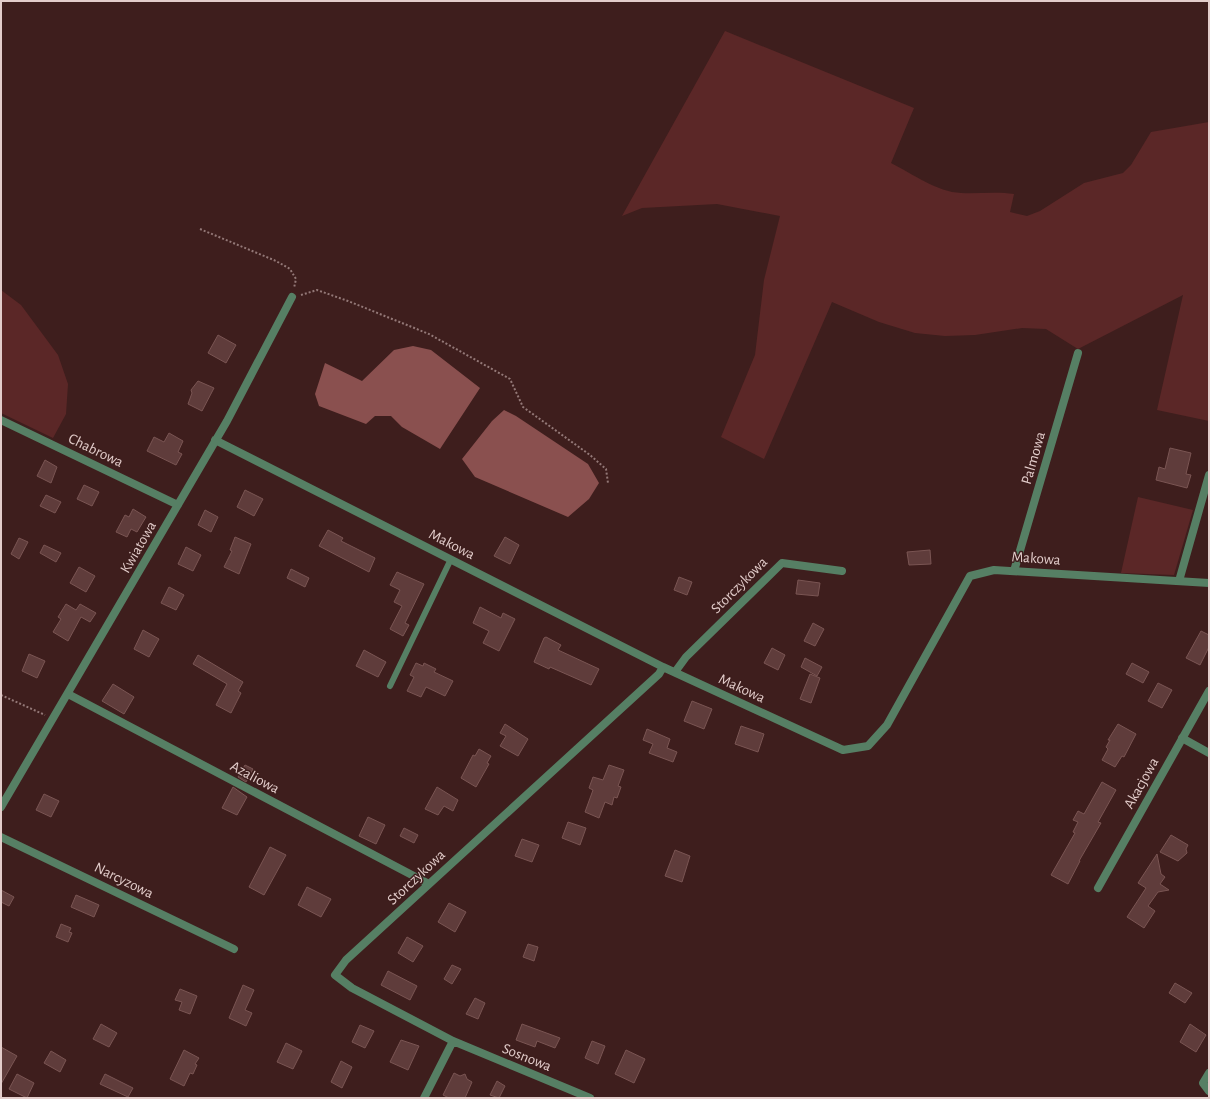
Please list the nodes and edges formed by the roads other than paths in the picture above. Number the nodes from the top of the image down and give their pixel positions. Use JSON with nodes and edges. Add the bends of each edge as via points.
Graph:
{"nodes":[{"id":1,"x":292,"y":297,"type":"road end"},
{"id":2,"x":1078,"y":353,"type":"dead end"},
{"id":3,"x":1,"y":420,"type":"edge"},
{"id":4,"x":215,"y":440,"type":"junction"},
{"id":5,"x":1209,"y":475,"type":"edge"},
{"id":6,"x":178,"y":506,"type":"junction"},
{"id":7,"x":451,"y":559,"type":"junction"},
{"id":8,"x":842,"y":570,"type":"dead end"},
{"id":9,"x":1014,"y":571,"type":"junction"},
{"id":10,"x":1179,"y":581,"type":"junction"},
{"id":11,"x":1209,"y":583,"type":"edge"},
{"id":12,"x":663,"y":667,"type":"junction"},
{"id":13,"x":675,"y":672,"type":"junction"},
{"id":14,"x":390,"y":686,"type":"dead end"},
{"id":15,"x":1209,"y":691,"type":"edge"},
{"id":16,"x":68,"y":694,"type":"junction"},
{"id":17,"x":1182,"y":738,"type":"junction"},
{"id":18,"x":1209,"y":753,"type":"edge"},
{"id":19,"x":1,"y":807,"type":"edge"},
{"id":20,"x":1,"y":837,"type":"edge"},
{"id":21,"x":429,"y":884,"type":"junction"},
{"id":22,"x":1098,"y":888,"type":"dead end"},
{"id":23,"x":234,"y":948,"type":"dead end"},
{"id":24,"x":453,"y":1041,"type":"junction"},
{"id":25,"x":1209,"y":1073,"type":"edge"},
{"id":26,"x":1209,"y":1091,"type":"edge"},
{"id":27,"x":424,"y":1098,"type":"edge"},
{"id":28,"x":590,"y":1098,"type":"edge"}],
"edges":[{"from":1,"to":4,"type":"street","name":"Kwiatowa"},
{"from":2,"to":9,"type":"street","name":"Palmowa"},
{"from":3,"to":6,"type":"street","name":"Chabrowa"},
{"from":4,"to":6,"type":"street","name":"Kwiatowa"},
{"from":4,"to":7,"type":"street","name":"Makowa"},
{"from":5,"to":10,"type":"street"},
{"from":6,"to":16,"type":"street","name":"Kwiatowa"},
{"from":7,"to":12,"type":"street","name":"Makowa"},
{"from":7,"to":14,"type":"lane"},
{"from":8,"to":13,"type":"street","name":"Storczykowa","via":[[782,563],[686,657]]},
{"from":9,"to":10,"type":"street","name":"Makowa"},
{"from":9,"to":13,"type":"street","name":"Makowa","via":[[994,570],[970,576],[886,726],[868,746],[843,750]]},
{"from":10,"to":11,"type":"street","name":"Makowa"},
{"from":12,"to":13,"type":"street","name":"Makowa"},
{"from":12,"to":21,"type":"street","name":"Storczykowa","via":[[659,674]]},
{"from":15,"to":17,"type":"street","name":"Akacjowa"},
{"from":16,"to":19,"type":"street","name":"Kwiatowa"},
{"from":16,"to":21,"type":"street","name":"Azaliowa"},
{"from":17,"to":18,"type":"street"},
{"from":17,"to":22,"type":"street","name":"Akacjowa"},
{"from":20,"to":23,"type":"street","name":"Narcyzowa"},
{"from":21,"to":24,"type":"street","name":"Storczykowa","via":[[346,960],[335,975],[352,988]]},
{"from":24,"to":27,"type":"street"},
{"from":24,"to":28,"type":"street","name":"Sosnowa"},
{"from":25,"to":26,"type":"street","via":[[1203,1083]]}]}
